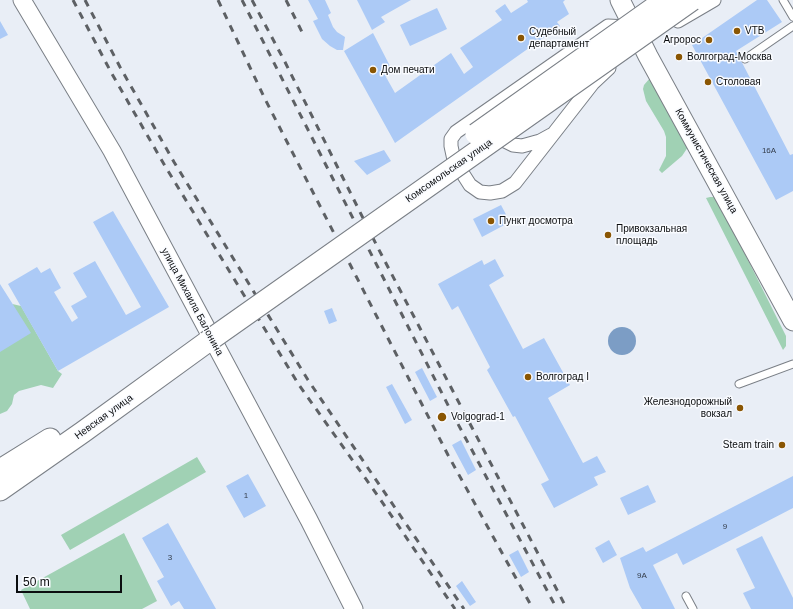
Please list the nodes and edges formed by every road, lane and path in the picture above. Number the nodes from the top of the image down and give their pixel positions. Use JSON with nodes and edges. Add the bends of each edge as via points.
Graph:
{"nodes":[{"id":1,"x":22,"y":0,"type":"edge"},
{"id":2,"x":665,"y":0,"type":"edge"},
{"id":3,"x":692,"y":0,"type":"edge"},
{"id":4,"x":714,"y":0,"type":"edge"},
{"id":5,"x":783,"y":0,"type":"edge"},
{"id":6,"x":622,"y":1,"type":"edge"},
{"id":7,"x":793,"y":17,"type":"edge"},
{"id":8,"x":608,"y":26,"type":"junction"},
{"id":9,"x":793,"y":26,"type":"edge"},
{"id":10,"x":638,"y":37,"type":"junction"},
{"id":11,"x":745,"y":59,"type":"dead end"},
{"id":12,"x":497,"y":104,"type":"junction"},
{"id":13,"x":553,"y":134,"type":"junction"},
{"id":14,"x":793,"y":321,"type":"edge"},
{"id":15,"x":204,"y":337,"type":"junction"},
{"id":16,"x":793,"y":364,"type":"edge"},
{"id":17,"x":739,"y":384,"type":"dead end"},
{"id":18,"x":0,"y":483,"type":"edge"},
{"id":19,"x":686,"y":596,"type":"dead end"},
{"id":20,"x":354,"y":609,"type":"edge"},
{"id":21,"x":693,"y":609,"type":"edge"}],
"edges":[{"from":1,"to":20,"type":"street","name":"улица Михаила Балонина","via":[[112,151]]},
{"from":2,"to":15,"type":"main road","name":"Комсомольская улица","bridge":true},
{"from":3,"to":15,"type":"main road","name":"Комсомольская улица","bridge":true},
{"from":4,"to":10,"type":"street"},
{"from":5,"to":7,"type":"lane"},
{"from":6,"to":8,"type":"street","via":[[616,17]]},
{"from":6,"to":10,"type":"main road","name":"Коммунистическая улица"},
{"from":8,"to":10,"type":"street","via":[[626,26]]},
{"from":8,"to":12,"type":"street"},
{"from":9,"to":11,"type":"lane"},
{"from":10,"to":13,"type":"street","via":[[630,49],[593,84]]},
{"from":10,"to":14,"type":"main road","name":"Коммунистическая улица"},
{"from":12,"to":13,"type":"street","via":[[491,115],[494,128],[503,140],[522,146]]},
{"from":12,"to":13,"type":"street","via":[[456,132],[452,139],[454,160],[470,185],[480,192],[490,193],[509,188]]},
{"from":15,"to":18,"type":"main road","name":"Невская улица","via":[[69,427]]},
{"from":16,"to":17,"type":"lane"},
{"from":19,"to":21,"type":"lane"}]}
